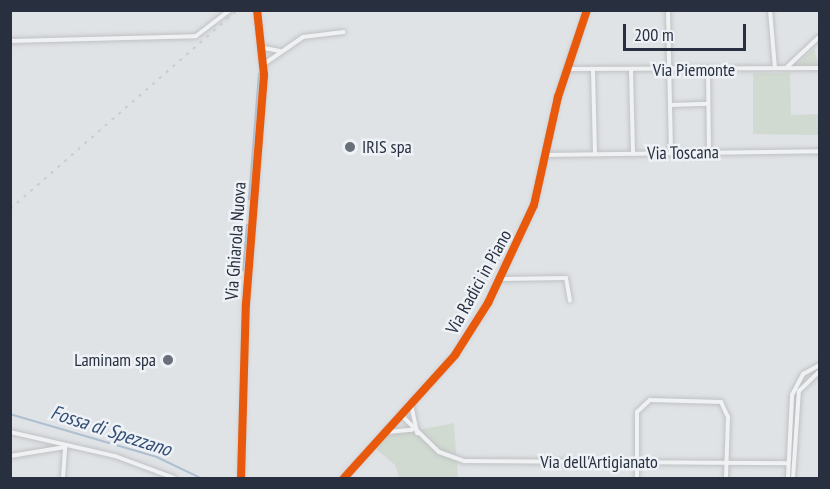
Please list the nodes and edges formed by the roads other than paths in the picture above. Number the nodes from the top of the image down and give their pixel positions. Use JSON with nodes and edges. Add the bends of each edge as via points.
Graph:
{"nodes":[{"id":1,"x":230,"y":10,"type":"edge"},
{"id":2,"x":257,"y":10,"type":"edge"},
{"id":3,"x":587,"y":10,"type":"edge"},
{"id":4,"x":668,"y":10,"type":"edge"},
{"id":5,"x":770,"y":10,"type":"edge"},
{"id":6,"x":344,"y":32,"type":"dead end"},
{"id":7,"x":819,"y":36,"type":"edge"},
{"id":8,"x":10,"y":40,"type":"edge"},
{"id":9,"x":577,"y":40,"type":"junction"},
{"id":10,"x":264,"y":48,"type":"junction"},
{"id":11,"x":280,"y":51,"type":"junction"},
{"id":12,"x":570,"y":52,"type":"junction"},
{"id":13,"x":264,"y":64,"type":"junction"},
{"id":14,"x":775,"y":68,"type":"junction"},
{"id":15,"x":786,"y":68,"type":"junction"},
{"id":16,"x":819,"y":68,"type":"edge"},
{"id":17,"x":568,"y":69,"type":"junction"},
{"id":18,"x":631,"y":70,"type":"junction"},
{"id":19,"x":670,"y":70,"type":"junction"},
{"id":20,"x":708,"y":70,"type":"junction"},
{"id":21,"x":593,"y":71,"type":"junction"},
{"id":22,"x":561,"y":79,"type":"junction"},
{"id":23,"x":558,"y":98,"type":"junction"},
{"id":24,"x":708,"y":104,"type":"junction"},
{"id":25,"x":670,"y":105,"type":"junction"},
{"id":26,"x":819,"y":151,"type":"edge"},
{"id":27,"x":709,"y":152,"type":"junction"},
{"id":28,"x":671,"y":153,"type":"junction"},
{"id":29,"x":546,"y":154,"type":"junction"},
{"id":30,"x":595,"y":154,"type":"junction"},
{"id":31,"x":633,"y":154,"type":"junction"},
{"id":32,"x":501,"y":279,"type":"junction"},
{"id":33,"x":570,"y":301,"type":"dead end"},
{"id":34,"x":819,"y":365,"type":"edge"},
{"id":35,"x":819,"y":371,"type":"edge"},
{"id":36,"x":411,"y":404,"type":"junction"},
{"id":37,"x":401,"y":415,"type":"junction"},
{"id":38,"x":411,"y":420,"type":"junction"},
{"id":39,"x":412,"y":431,"type":"junction"},
{"id":40,"x":10,"y":432,"type":"edge"},
{"id":41,"x":386,"y":432,"type":"junction"},
{"id":42,"x":417,"y":434,"type":"junction"},
{"id":43,"x":65,"y":445,"type":"junction"},
{"id":44,"x":10,"y":456,"type":"edge"},
{"id":45,"x":637,"y":462,"type":"junction"},
{"id":46,"x":726,"y":462,"type":"junction"},
{"id":47,"x":788,"y":463,"type":"junction"},
{"id":48,"x":242,"y":477,"type":"edge"},
{"id":49,"x":63,"y":478,"type":"edge"},
{"id":50,"x":174,"y":478,"type":"edge"},
{"id":51,"x":344,"y":478,"type":"edge"},
{"id":52,"x":637,"y":478,"type":"edge"},
{"id":53,"x":726,"y":478,"type":"edge"},
{"id":54,"x":788,"y":478,"type":"edge"},
{"id":55,"x":793,"y":478,"type":"edge"}],
"edges":[{"from":1,"to":8,"type":"street","via":[[196,36]]},
{"from":2,"to":10,"type":"street","name":"Via Ghiarola Nuova"},
{"from":3,"to":9,"type":"street"},
{"from":4,"to":19,"type":"street"},
{"from":5,"to":14,"type":"street"},
{"from":6,"to":11,"type":"street","via":[[306,37]]},
{"from":7,"to":15,"type":"street"},
{"from":9,"to":12,"type":"street"},
{"from":9,"to":17,"type":"street"},
{"from":10,"to":11,"type":"street"},
{"from":10,"to":13,"type":"street","name":"Via Ghiarola Nuova"},
{"from":11,"to":13,"type":"street"},
{"from":12,"to":17,"type":"street"},
{"from":12,"to":22,"type":"street"},
{"from":13,"to":48,"type":"street","name":"Via Ghiarola Nuova","via":[[246,304]]},
{"from":14,"to":15,"type":"street","name":"Via Piemonte"},
{"from":14,"to":20,"type":"street","name":"Via Piemonte"},
{"from":15,"to":16,"type":"street","name":"Via Piemonte"},
{"from":17,"to":21,"type":"street","name":"Via Piemonte"},
{"from":17,"to":22,"type":"street"},
{"from":17,"to":23,"type":"street"},
{"from":18,"to":19,"type":"street","name":"Via Piemonte"},
{"from":18,"to":21,"type":"street","name":"Via Piemonte"},
{"from":18,"to":31,"type":"street"},
{"from":19,"to":20,"type":"street","name":"Via Piemonte"},
{"from":19,"to":25,"type":"street"},
{"from":20,"to":24,"type":"street"},
{"from":21,"to":30,"type":"street"},
{"from":22,"to":23,"type":"street"},
{"from":23,"to":29,"type":"street","name":"Via Radici in Piano"},
{"from":24,"to":25,"type":"street"},
{"from":24,"to":27,"type":"street"},
{"from":25,"to":28,"type":"street"},
{"from":26,"to":27,"type":"street","name":"Via Toscana"},
{"from":27,"to":28,"type":"street","name":"Via Toscana"},
{"from":28,"to":31,"type":"street","name":"Via Toscana"},
{"from":29,"to":30,"type":"street","name":"Via Toscana"},
{"from":29,"to":32,"type":"street","name":"Via Radici in Piano","via":[[534,205]]},
{"from":30,"to":31,"type":"street","name":"Via Toscana"},
{"from":32,"to":33,"type":"street","via":[[566,278]]},
{"from":32,"to":36,"type":"street","name":"Via Radici in Piano","via":[[469,337]]},
{"from":34,"to":47,"type":"street","via":[[803,374],[792,395]]},
{"from":35,"to":55,"type":"street","via":[[799,391]]},
{"from":36,"to":37,"type":"street","name":"Via Radici in Piano"},
{"from":36,"to":38,"type":"street","name":"Via dell'Artigianato"},
{"from":37,"to":38,"type":"street"},
{"from":37,"to":39,"type":"street","name":"Via dell'Artigianato"},
{"from":37,"to":41,"type":"street","name":"Via Radici in Piano"},
{"from":38,"to":42,"type":"street","name":"Via dell'Artigianato"},
{"from":39,"to":41,"type":"street"},
{"from":39,"to":42,"type":"street","name":"Via dell'Artigianato"},
{"from":40,"to":43,"type":"street"},
{"from":41,"to":51,"type":"street","name":"Via Radici in Piano"},
{"from":42,"to":45,"type":"street","name":"Via dell'Artigianato","via":[[439,452],[464,461]]},
{"from":43,"to":44,"type":"street"},
{"from":43,"to":49,"type":"street"},
{"from":43,"to":50,"type":"street"},
{"from":45,"to":46,"type":"street","name":"Via dell'Artigianato"},
{"from":45,"to":46,"type":"street","via":[[637,412],[650,400],[721,402],[728,417]]},
{"from":45,"to":52,"type":"street"},
{"from":46,"to":47,"type":"street","name":"Via dell'Artigianato"},
{"from":46,"to":53,"type":"street"},
{"from":47,"to":54,"type":"street"}]}
